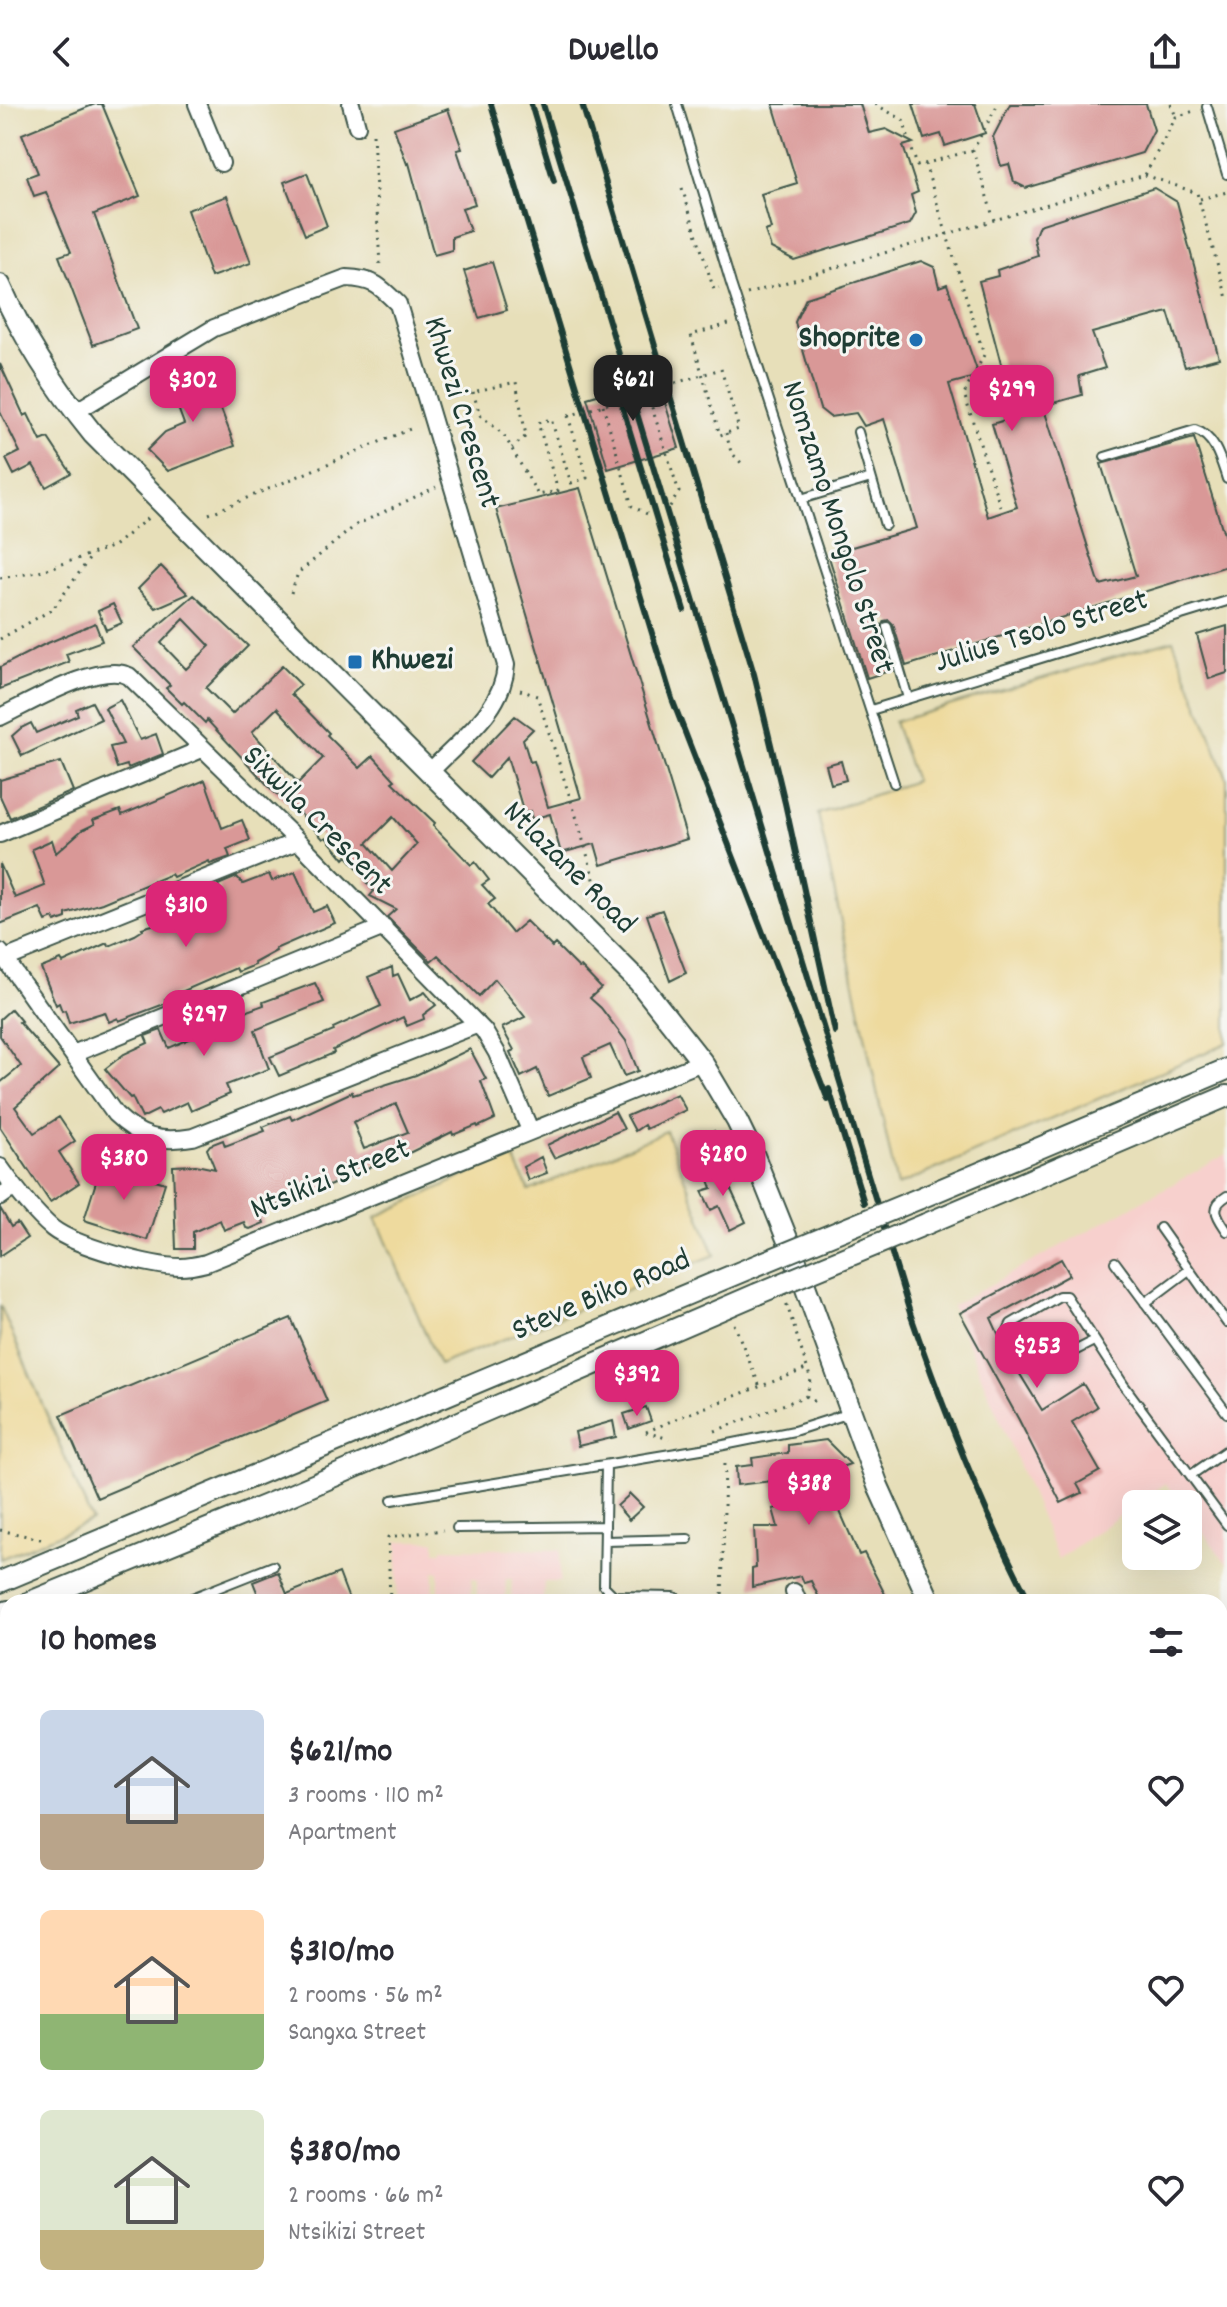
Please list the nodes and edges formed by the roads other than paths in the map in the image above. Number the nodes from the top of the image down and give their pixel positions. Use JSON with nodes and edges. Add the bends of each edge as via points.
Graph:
{"nodes":[{"id":1,"x":197,"y":104,"type":"edge"},
{"id":2,"x":351,"y":104,"type":"edge"},
{"id":3,"x":677,"y":104,"type":"edge"},
{"id":4,"x":1207,"y":107,"type":"dead end"},
{"id":5,"x":357,"y":126,"type":"road end"},
{"id":6,"x":221,"y":163,"type":"dead end"},
{"id":7,"x":1227,"y":174,"type":"edge"},
{"id":8,"x":0,"y":285,"type":"edge"},
{"id":9,"x":75,"y":412,"type":"junction"},
{"id":10,"x":858,"y":432,"type":"dead end"},
{"id":11,"x":1105,"y":457,"type":"dead end"},
{"id":12,"x":871,"y":478,"type":"junction"},
{"id":13,"x":1227,"y":479,"type":"edge"},
{"id":14,"x":801,"y":499,"type":"junction"},
{"id":15,"x":885,"y":525,"type":"dead end"},
{"id":16,"x":1227,"y":601,"type":"edge"},
{"id":17,"x":887,"y":627,"type":"dead end"},
{"id":18,"x":908,"y":698,"type":"junction"},
{"id":19,"x":871,"y":710,"type":"junction"},
{"id":20,"x":0,"y":717,"type":"edge"},
{"id":21,"x":202,"y":749,"type":"junction"},
{"id":22,"x":429,"y":773,"type":"junction"},
{"id":23,"x":894,"y":783,"type":"dead end"},
{"id":24,"x":0,"y":834,"type":"edge"},
{"id":25,"x":298,"y":841,"type":"junction"},
{"id":26,"x":384,"y":927,"type":"junction"},
{"id":27,"x":2,"y":956,"type":"edge"},
{"id":28,"x":476,"y":1025,"type":"junction"},
{"id":29,"x":73,"y":1054,"type":"junction"},
{"id":30,"x":702,"y":1062,"type":"junction"},
{"id":31,"x":1227,"y":1069,"type":"edge"},
{"id":32,"x":1227,"y":1096,"type":"edge"},
{"id":33,"x":530,"y":1130,"type":"junction"},
{"id":34,"x":0,"y":1167,"type":"edge"},
{"id":35,"x":7,"y":1192,"type":"edge"},
{"id":36,"x":1227,"y":1196,"type":"edge"},
{"id":37,"x":1160,"y":1228,"type":"dead end"},
{"id":38,"x":1227,"y":1231,"type":"edge"},
{"id":39,"x":1115,"y":1262,"type":"dead end"},
{"id":40,"x":1189,"y":1270,"type":"junction"},
{"id":41,"x":1145,"y":1303,"type":"junction"},
{"id":42,"x":1227,"y":1323,"type":"edge"},
{"id":43,"x":1094,"y":1341,"type":"junction"},
{"id":44,"x":851,"y":1413,"type":"junction"},
{"id":45,"x":1227,"y":1413,"type":"edge"},
{"id":46,"x":1227,"y":1450,"type":"edge"},
{"id":47,"x":606,"y":1465,"type":"junction"},
{"id":48,"x":1191,"y":1475,"type":"junction"},
{"id":49,"x":392,"y":1500,"type":"dead end"},
{"id":50,"x":1227,"y":1525,"type":"edge"},
{"id":51,"x":605,"y":1526,"type":"junction"},
{"id":52,"x":457,"y":1528,"type":"road end"},
{"id":53,"x":688,"y":1539,"type":"dead end"},
{"id":54,"x":605,"y":1541,"type":"junction"},
{"id":55,"x":273,"y":1566,"type":"dead end"},
{"id":56,"x":0,"y":1582,"type":"edge"},
{"id":57,"x":49,"y":1594,"type":"edge"},
{"id":58,"x":202,"y":1594,"type":"edge"},
{"id":59,"x":609,"y":1594,"type":"edge"},
{"id":60,"x":926,"y":1594,"type":"edge"}],
"edges":[{"from":1,"to":6,"type":"street"},
{"from":2,"to":5,"type":"street"},
{"from":3,"to":14,"type":"lane","name":"Nomzamo Mongolo Street"},
{"from":4,"to":7,"type":"lane"},
{"from":8,"to":9,"type":"street","name":"Ntlazane Road","via":[[43,368]]},
{"from":9,"to":22,"type":"street","name":"Ntlazane Road"},
{"from":9,"to":22,"type":"street","name":"Khwezi Crescent","via":[[214,328],[346,278],[366,279],[398,304],[506,665],[494,707]]},
{"from":10,"to":12,"type":"lane"},
{"from":11,"to":13,"type":"lane","via":[[1195,430],[1209,439]]},
{"from":12,"to":14,"type":"lane"},
{"from":12,"to":15,"type":"lane"},
{"from":14,"to":19,"type":"lane","name":"Nomzamo Mongolo Street"},
{"from":16,"to":18,"type":"lane","name":"Julius Tsolo Street"},
{"from":17,"to":18,"type":"lane"},
{"from":18,"to":19,"type":"lane","name":"Julius Tsolo Street"},
{"from":19,"to":23,"type":"lane","name":"Nomzamo Mongolo Street"},
{"from":20,"to":21,"type":"street","name":"Sixwila Crescent","via":[[92,674],[116,670],[129,676]]},
{"from":21,"to":24,"type":"street"},
{"from":21,"to":25,"type":"street","name":"Sixwila Crescent"},
{"from":22,"to":30,"type":"street","name":"Ntlazane Road","via":[[639,982]]},
{"from":25,"to":26,"type":"street","name":"Sixwila Crescent"},
{"from":25,"to":27,"type":"street"},
{"from":26,"to":28,"type":"street","name":"Sixwila Crescent"},
{"from":26,"to":29,"type":"street"},
{"from":27,"to":29,"type":"street"},
{"from":28,"to":29,"type":"street","via":[[176,1140],[130,1128]]},
{"from":28,"to":33,"type":"street","name":"Sixwila Crescent","via":[[490,1039]]},
{"from":30,"to":33,"type":"street","name":"Ntsikizi Street"},
{"from":30,"to":44,"type":"street","name":"Ntlazane Road","via":[[769,1189]]},
{"from":31,"to":56,"type":"street","name":"Steve Biko Road","bridge":true},
{"from":32,"to":57,"type":"street","name":"Steve Biko Road","bridge":true},
{"from":33,"to":35,"type":"street","name":"Ntsikizi Street","via":[[206,1263],[184,1267],[146,1262],[69,1237]]},
{"from":34,"to":35,"type":"street","name":"Ntsikizi Street"},
{"from":36,"to":38,"type":"lane","via":[[1215,1208]]},
{"from":37,"to":40,"type":"lane"},
{"from":39,"to":41,"type":"lane"},
{"from":40,"to":41,"type":"lane"},
{"from":40,"to":42,"type":"lane"},
{"from":41,"to":45,"type":"lane"},
{"from":43,"to":43,"type":"lane","via":[[1035,1371],[1026,1367],[1007,1333],[1013,1322],[1063,1295]]},
{"from":43,"to":48,"type":"lane"},
{"from":44,"to":47,"type":"lane","via":[[794,1431]]},
{"from":44,"to":60,"type":"street","name":"Ntlazane Road"},
{"from":46,"to":48,"type":"lane"},
{"from":47,"to":49,"type":"lane"},
{"from":47,"to":51,"type":"lane"},
{"from":48,"to":50,"type":"lane"},
{"from":51,"to":52,"type":"lane"},
{"from":51,"to":54,"type":"lane"},
{"from":53,"to":54,"type":"lane"},
{"from":54,"to":59,"type":"lane","via":[[604,1586]]},
{"from":55,"to":58,"type":"lane"}]}
